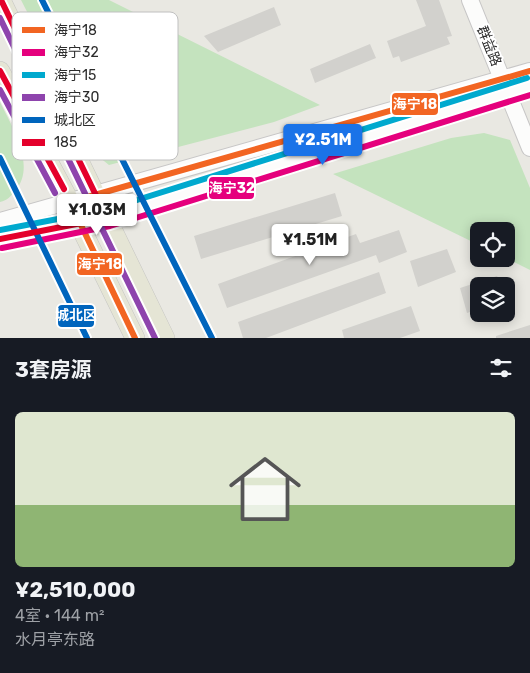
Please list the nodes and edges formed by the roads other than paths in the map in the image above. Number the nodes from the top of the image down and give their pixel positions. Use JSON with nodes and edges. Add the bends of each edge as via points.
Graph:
{"nodes":[{"id":1,"x":1,"y":0,"type":"edge"},
{"id":2,"x":470,"y":0,"type":"edge"},
{"id":3,"x":12,"y":22,"type":"edge"},
{"id":4,"x":0,"y":71,"type":"edge"},
{"id":5,"x":530,"y":71,"type":"edge"},
{"id":6,"x":504,"y":85,"type":"junction"},
{"id":7,"x":530,"y":86,"type":"edge"},
{"id":8,"x":12,"y":93,"type":"edge"},
{"id":9,"x":530,"y":148,"type":"edge"},
{"id":10,"x":48,"y":160,"type":"edge"},
{"id":11,"x":80,"y":160,"type":"edge"},
{"id":12,"x":96,"y":193,"type":"junction"},
{"id":13,"x":70,"y":202,"type":"junction"},
{"id":14,"x":107,"y":218,"type":"junction"},
{"id":15,"x":0,"y":221,"type":"edge"},
{"id":16,"x":79,"y":224,"type":"junction"},
{"id":17,"x":0,"y":239,"type":"edge"},
{"id":18,"x":135,"y":338,"type":"edge"},
{"id":19,"x":165,"y":338,"type":"edge"}],
"edges":[{"from":1,"to":3,"type":"main road"},
{"from":2,"to":6,"type":"main road","name":"群益路"},
{"from":4,"to":8,"type":"main road"},
{"from":5,"to":6,"type":"main road"},
{"from":6,"to":7,"type":"main road"},
{"from":6,"to":9,"type":"main road","name":"群益路"},
{"from":6,"to":12,"type":"main road"},
{"from":6,"to":14,"type":"main road"},
{"from":10,"to":13,"type":"main road"},
{"from":11,"to":12,"type":"main road"},
{"from":12,"to":13,"type":"main road"},
{"from":12,"to":14,"type":"main road"},
{"from":13,"to":15,"type":"main road"},
{"from":13,"to":16,"type":"main road"},
{"from":14,"to":16,"type":"main road"},
{"from":14,"to":19,"type":"main road"},
{"from":16,"to":17,"type":"main road"},
{"from":16,"to":18,"type":"main road"}]}
